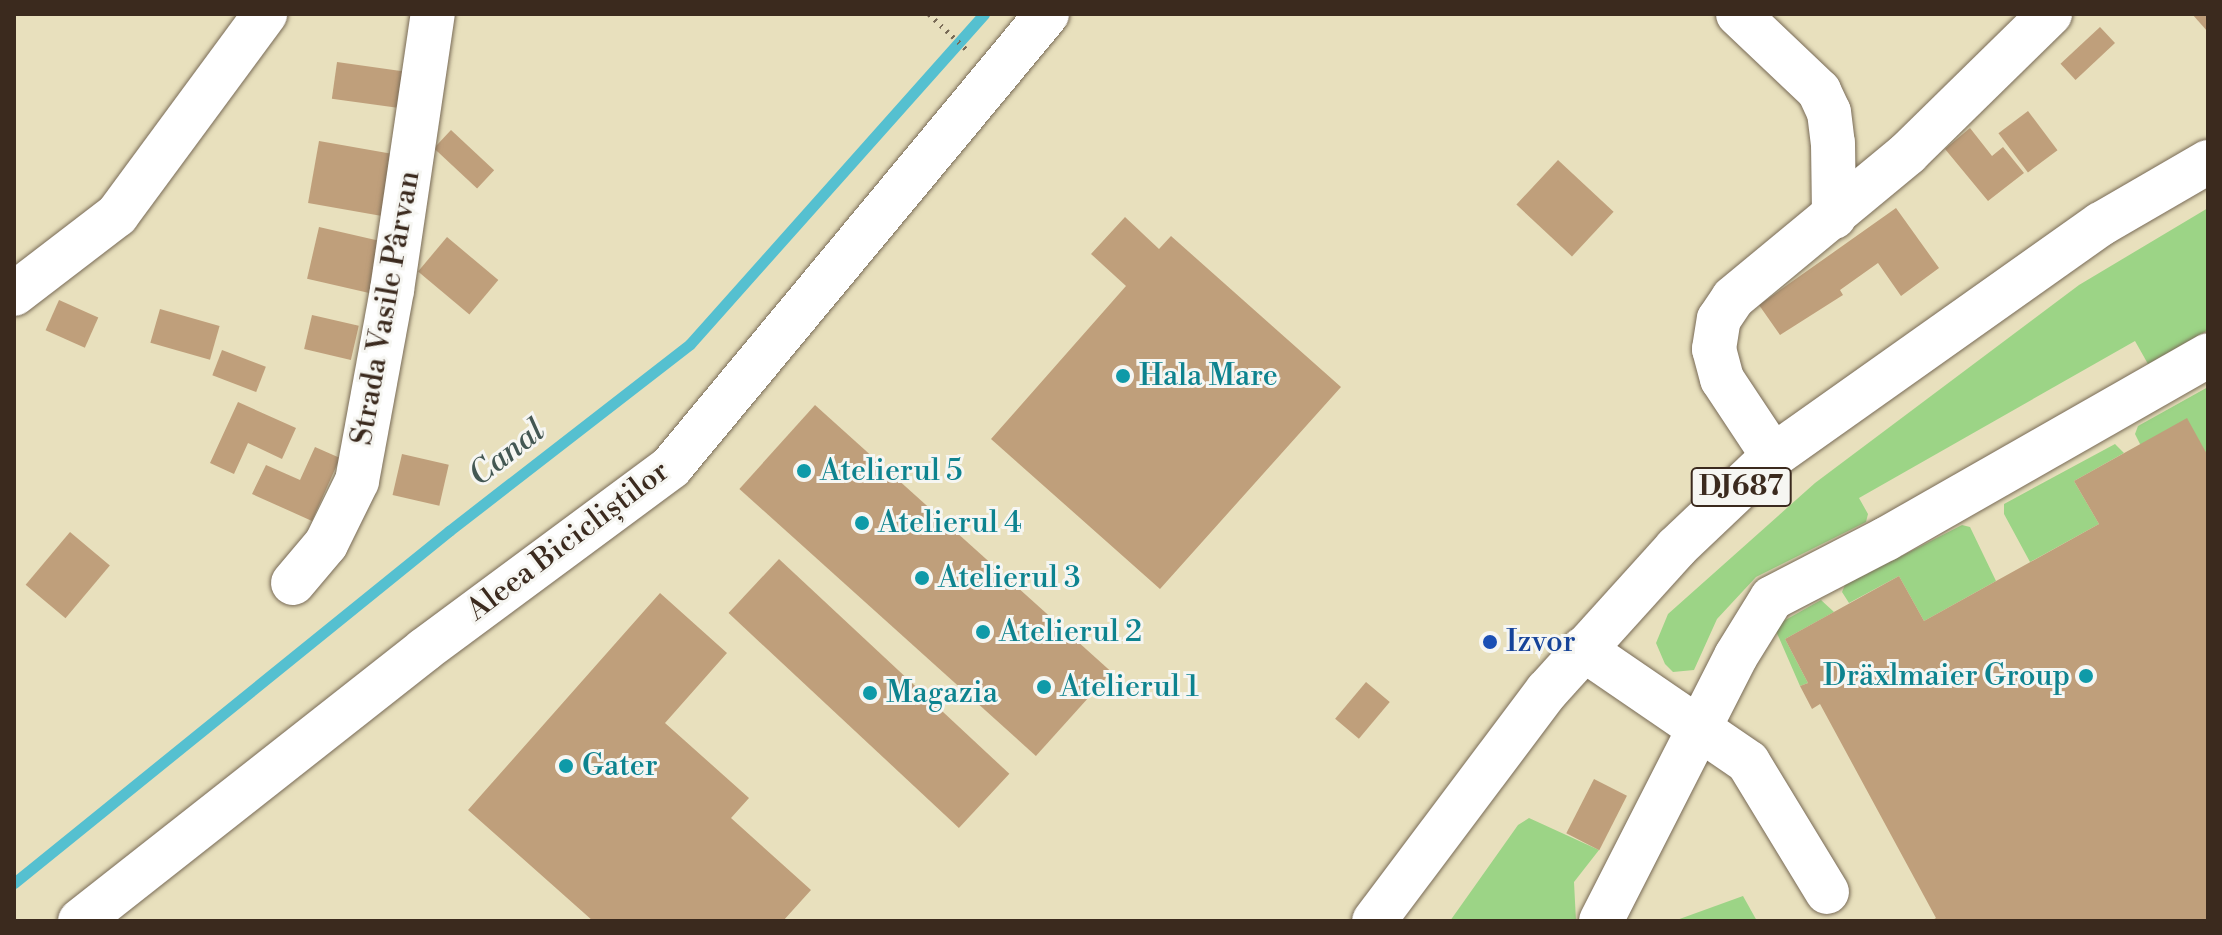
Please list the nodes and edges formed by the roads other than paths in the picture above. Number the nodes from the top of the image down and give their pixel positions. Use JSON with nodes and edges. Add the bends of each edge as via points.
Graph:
{"nodes":[{"id":1,"x":265,"y":14,"type":"edge"},
{"id":2,"x":433,"y":14,"type":"edge"},
{"id":3,"x":1047,"y":14,"type":"edge"},
{"id":4,"x":1738,"y":14,"type":"edge"},
{"id":5,"x":2050,"y":14,"type":"edge"},
{"id":6,"x":2208,"y":162,"type":"edge"},
{"id":7,"x":1834,"y":217,"type":"junction"},
{"id":8,"x":14,"y":294,"type":"edge"},
{"id":9,"x":2208,"y":355,"type":"edge"},
{"id":10,"x":1773,"y":456,"type":"junction"},
{"id":11,"x":293,"y":583,"type":"dead end"},
{"id":12,"x":1583,"y":649,"type":"junction"},
{"id":13,"x":1701,"y":733,"type":"junction"},
{"id":14,"x":1827,"y":892,"type":"dead end"},
{"id":15,"x":80,"y":921,"type":"edge"},
{"id":16,"x":1374,"y":921,"type":"edge"},
{"id":17,"x":1601,"y":921,"type":"edge"}],
"edges":[{"from":1,"to":8,"type":"street","via":[[117,215]]},
{"from":2,"to":11,"type":"street","name":"Strada Vasile Pârvan","via":[[357,481],[326,544]]},
{"from":3,"to":15,"type":"street","name":"Aleea Bicicliștilor","via":[[671,467],[424,650]]},
{"from":4,"to":7,"type":"street","via":[[1819,91],[1829,112]]},
{"from":5,"to":7,"type":"street"},
{"from":6,"to":10,"type":"street","number":"DJ687","via":[[2101,224]]},
{"from":7,"to":10,"type":"street","via":[[1742,289],[1719,319],[1714,349],[1722,379]]},
{"from":9,"to":13,"type":"street","via":[[1772,598],[1736,656]]},
{"from":10,"to":12,"type":"street","number":"DJ687","via":[[1676,548]]},
{"from":12,"to":13,"type":"street"},
{"from":12,"to":16,"type":"street","number":"DJ687","via":[[1487,764]]},
{"from":13,"to":14,"type":"street","via":[[1748,762]]},
{"from":13,"to":17,"type":"street"}]}
